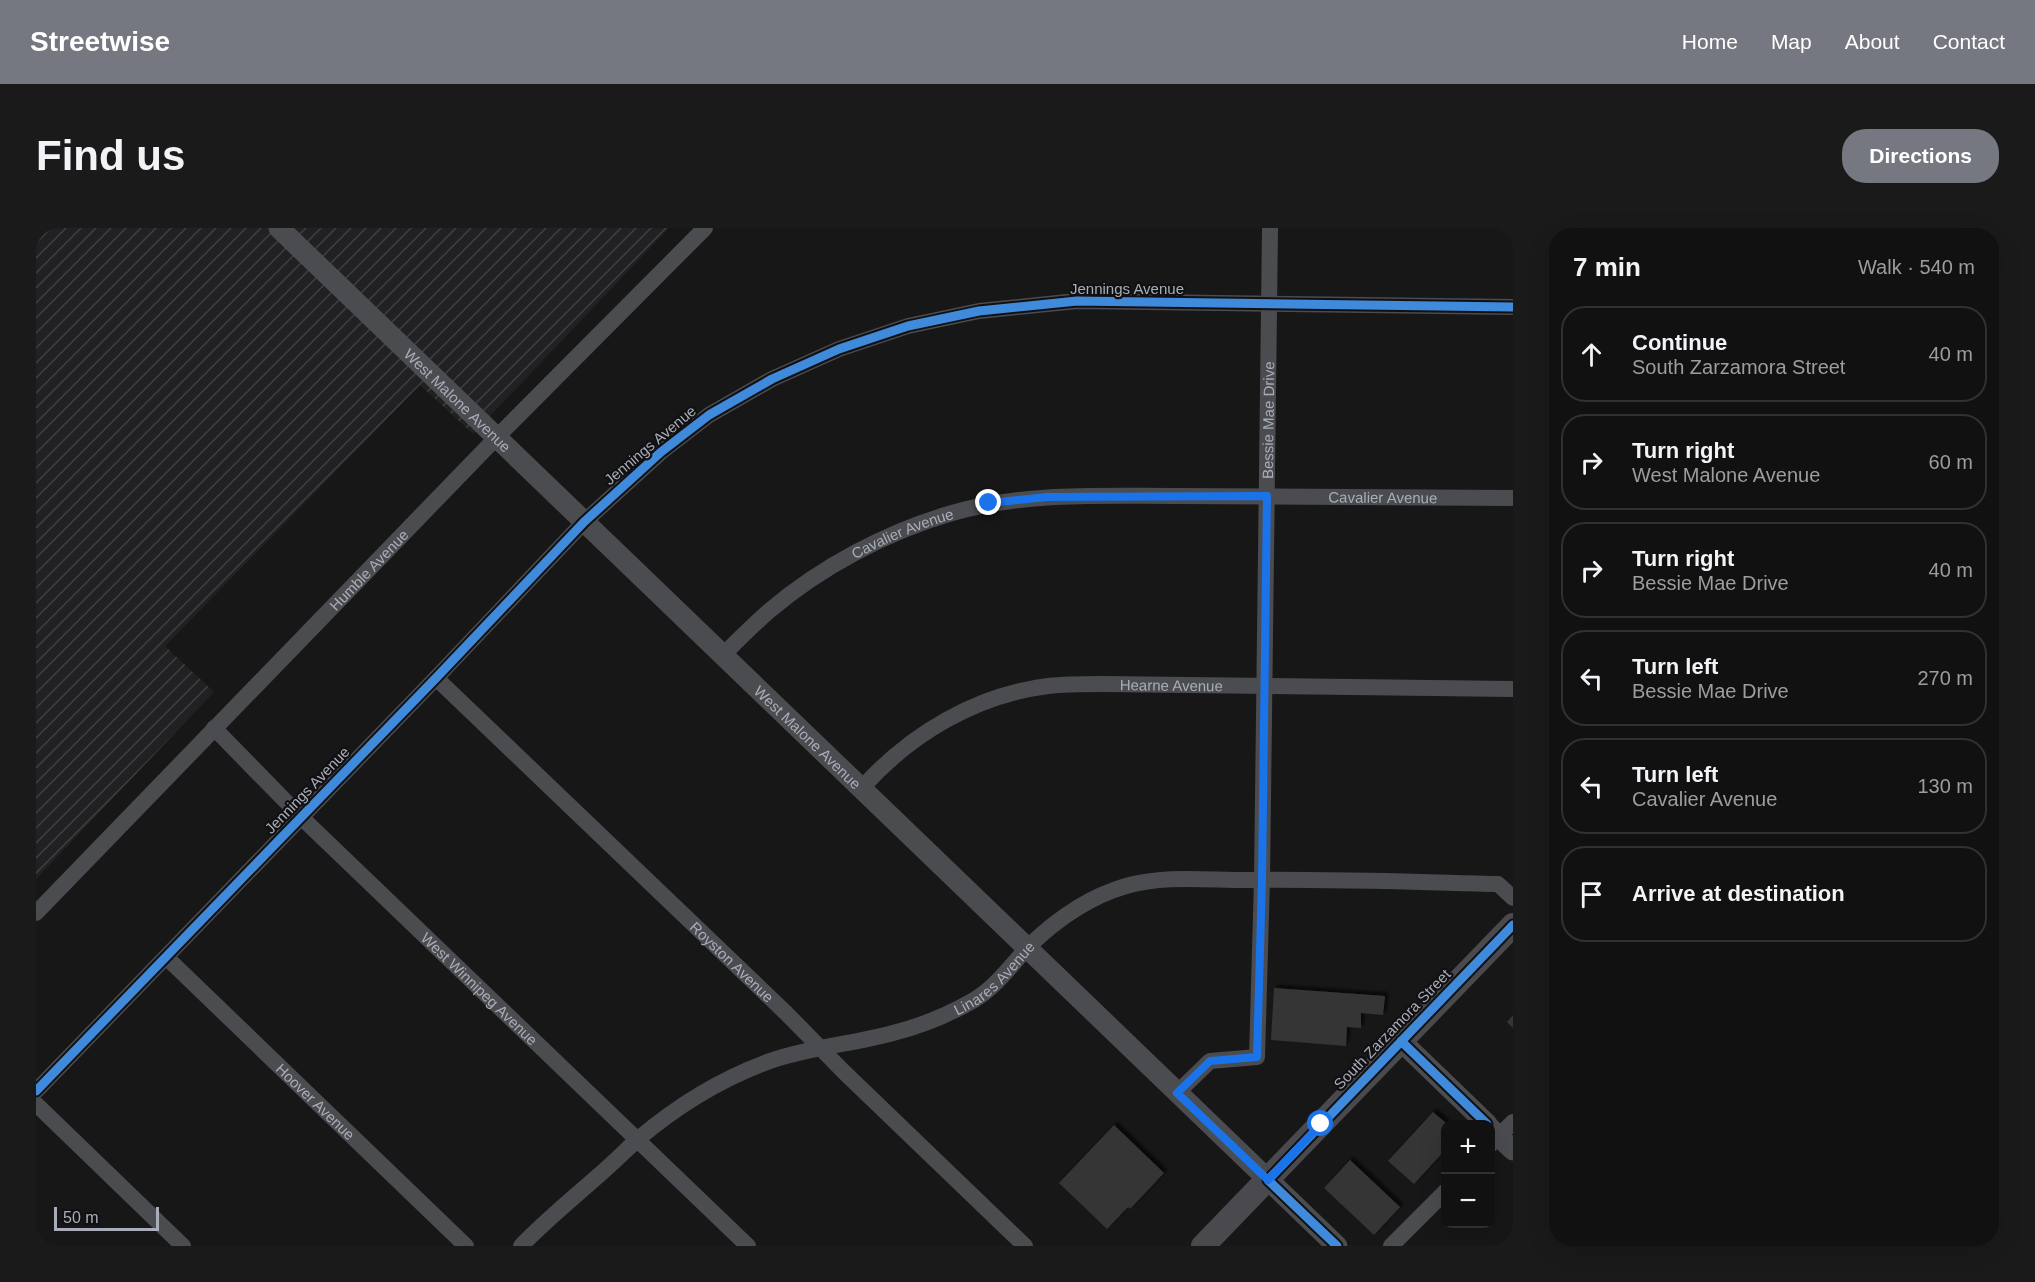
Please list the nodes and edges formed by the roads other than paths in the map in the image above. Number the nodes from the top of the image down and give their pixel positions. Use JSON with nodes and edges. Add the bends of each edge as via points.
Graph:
{"nodes":[{"id":1,"x":279,"y":228,"type":"edge"},
{"id":2,"x":705,"y":228,"type":"edge"},
{"id":3,"x":1270,"y":228,"type":"edge"},
{"id":4,"x":1269,"y":304,"type":"junction"},
{"id":5,"x":1513,"y":307,"type":"edge"},
{"id":6,"x":497,"y":437,"type":"junction"},
{"id":7,"x":1267,"y":496,"type":"junction"},
{"id":8,"x":1513,"y":498,"type":"edge"},
{"id":9,"x":584,"y":522,"type":"junction"},
{"id":10,"x":723,"y":655,"type":"junction"},
{"id":11,"x":436,"y":678,"type":"junction"},
{"id":12,"x":1264,"y":688,"type":"junction"},
{"id":13,"x":1513,"y":690,"type":"edge"},
{"id":14,"x":214,"y":729,"type":"junction"},
{"id":15,"x":862,"y":788,"type":"junction"},
{"id":16,"x":302,"y":817,"type":"junction"},
{"id":17,"x":1262,"y":879,"type":"junction"},
{"id":18,"x":1513,"y":898,"type":"edge"},
{"id":19,"x":36,"y":913,"type":"edge"},
{"id":20,"x":1513,"y":925,"type":"edge"},
{"id":21,"x":1028,"y":948,"type":"junction"},
{"id":22,"x":166,"y":957,"type":"junction"},
{"id":23,"x":1401,"y":1041,"type":"junction"},
{"id":24,"x":822,"y":1048,"type":"junction"},
{"id":25,"x":36,"y":1091,"type":"edge"},
{"id":26,"x":1177,"y":1093,"type":"junction"},
{"id":27,"x":36,"y":1104,"type":"edge"},
{"id":28,"x":1499,"y":1134,"type":"edge"},
{"id":29,"x":638,"y":1139,"type":"junction"},
{"id":30,"x":1268,"y":1180,"type":"junction"},
{"id":31,"x":1441,"y":1196,"type":"edge"},
{"id":32,"x":183,"y":1246,"type":"edge"},
{"id":33,"x":466,"y":1246,"type":"edge"},
{"id":34,"x":521,"y":1246,"type":"edge"},
{"id":35,"x":748,"y":1246,"type":"edge"},
{"id":36,"x":1025,"y":1246,"type":"edge"},
{"id":37,"x":1203,"y":1246,"type":"edge"},
{"id":38,"x":1337,"y":1246,"type":"edge"},
{"id":39,"x":1391,"y":1246,"type":"edge"}],
"edges":[{"from":1,"to":6,"type":"street","name":"West Malone Avenue"},
{"from":2,"to":6,"type":"street","name":"Humble Avenue"},
{"from":3,"to":4,"type":"street","name":"Bessie Mae Drive"},
{"from":4,"to":5,"type":"street","name":"Jennings Avenue"},
{"from":4,"to":7,"type":"street","name":"Bessie Mae Drive"},
{"from":4,"to":9,"type":"street","name":"Jennings Avenue","via":[[1077,301],[979,311],[908,326],[814,360],[709,415],[661,452]]},
{"from":6,"to":9,"type":"street","name":"West Malone Avenue"},
{"from":6,"to":14,"type":"street","name":"Humble Avenue"},
{"from":7,"to":8,"type":"street","name":"Cavalier Avenue"},
{"from":7,"to":10,"type":"street","name":"Cavalier Avenue","via":[[1047,497],[989,503],[949,514],[861,550],[810,580]]},
{"from":7,"to":12,"type":"street","name":"Bessie Mae Drive"},
{"from":9,"to":10,"type":"street","name":"West Malone Avenue"},
{"from":9,"to":11,"type":"street","name":"Jennings Avenue"},
{"from":10,"to":15,"type":"street","name":"West Malone Avenue"},
{"from":11,"to":16,"type":"street","name":"Jennings Avenue"},
{"from":11,"to":24,"type":"street","name":"Royston Avenue"},
{"from":12,"to":13,"type":"street","name":"Hearne Avenue"},
{"from":12,"to":15,"type":"street","name":"Hearne Avenue","via":[[1070,684],[1010,693],[930,728]]},
{"from":12,"to":17,"type":"street","name":"Bessie Mae Drive"},
{"from":14,"to":16,"type":"street","name":"West Winnipeg Avenue"},
{"from":14,"to":19,"type":"street","name":"Humble Avenue"},
{"from":15,"to":21,"type":"street","name":"West Malone Avenue"},
{"from":16,"to":22,"type":"street","name":"Jennings Avenue"},
{"from":16,"to":29,"type":"street","name":"West Winnipeg Avenue"},
{"from":17,"to":18,"type":"street","name":"Linares Avenue","via":[[1498,884]]},
{"from":17,"to":21,"type":"street","name":"Linares Avenue","via":[[1166,880],[1126,886],[1071,911]]},
{"from":17,"to":26,"type":"street","name":"Bessie Mae Drive","via":[[1257,1057],[1210,1061]]},
{"from":20,"to":23,"type":"main road","name":"South Zarzamora Street"},
{"from":21,"to":24,"type":"street","name":"Linares Avenue","via":[[974,1000],[893,1033]]},
{"from":21,"to":26,"type":"street","name":"West Malone Avenue"},
{"from":22,"to":25,"type":"street","name":"Jennings Avenue"},
{"from":22,"to":33,"type":"street","name":"Hoover Avenue"},
{"from":23,"to":28,"type":"street"},
{"from":23,"to":30,"type":"main road","name":"South Zarzamora Street"},
{"from":24,"to":29,"type":"street","name":"Linares Avenue","via":[[770,1061],[727,1080],[686,1103]]},
{"from":24,"to":36,"type":"street","name":"Royston Avenue"},
{"from":26,"to":30,"type":"street","name":"West Malone Avenue"},
{"from":27,"to":32,"type":"street"},
{"from":29,"to":34,"type":"street","name":"Linares Avenue"},
{"from":29,"to":35,"type":"street","name":"West Winnipeg Avenue"},
{"from":30,"to":37,"type":"main road","name":"South Zarzamora Street"},
{"from":30,"to":38,"type":"street","name":"West Malone Avenue"},
{"from":31,"to":39,"type":"street"}]}
